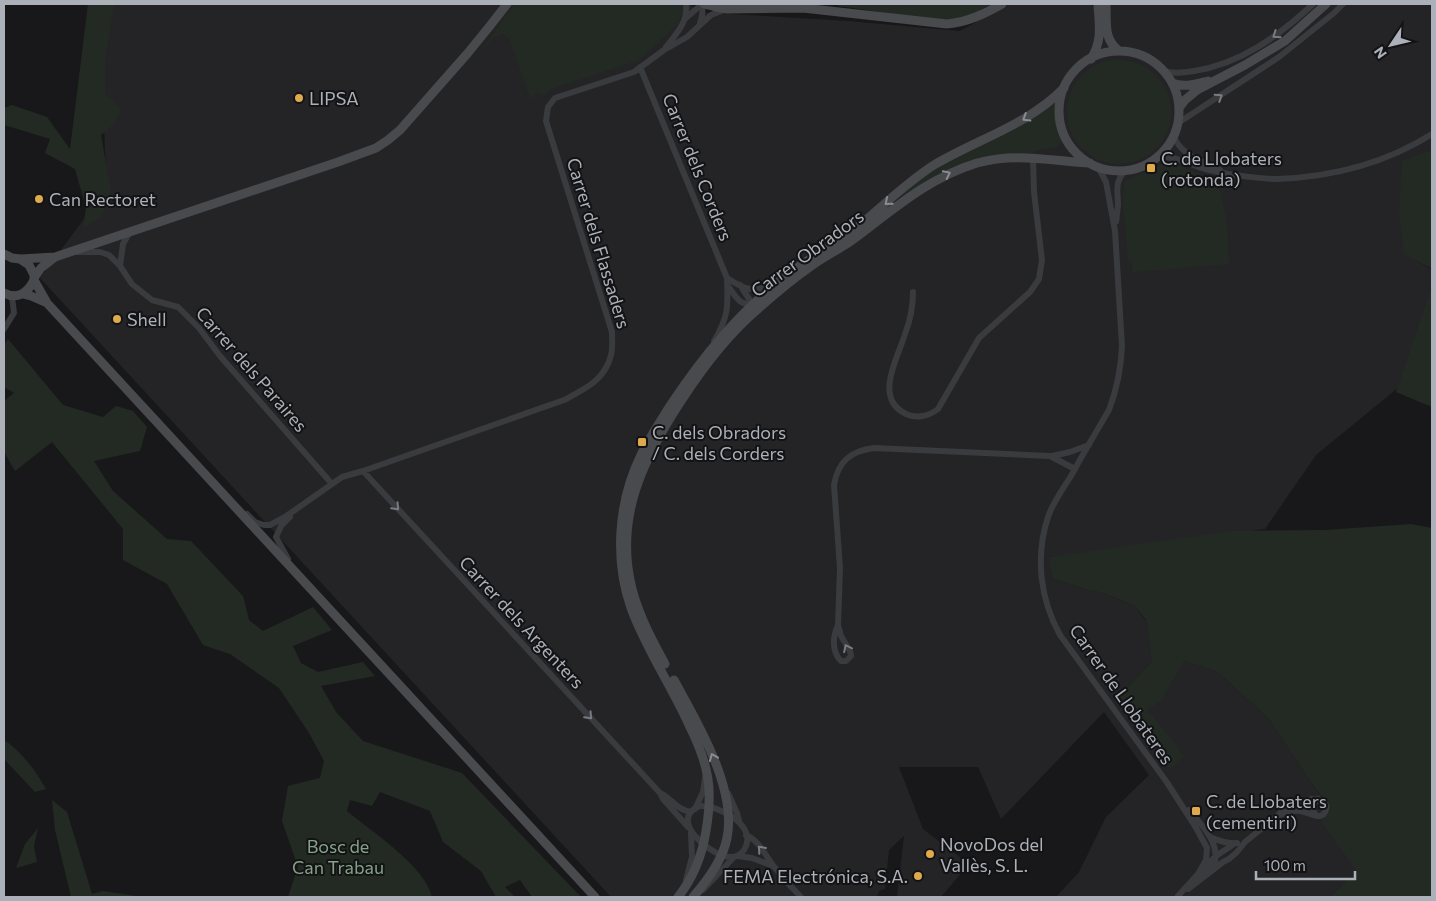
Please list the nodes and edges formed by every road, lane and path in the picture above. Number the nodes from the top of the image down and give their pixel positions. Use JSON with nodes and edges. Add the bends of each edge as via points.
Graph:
{"nodes":[{"id":1,"x":506,"y":4,"type":"edge"},
{"id":2,"x":686,"y":4,"type":"edge"},
{"id":3,"x":703,"y":4,"type":"edge"},
{"id":4,"x":1002,"y":4,"type":"edge"},
{"id":5,"x":1098,"y":4,"type":"edge"},
{"id":6,"x":1106,"y":4,"type":"edge"},
{"id":7,"x":1313,"y":4,"type":"edge"},
{"id":8,"x":1326,"y":4,"type":"edge"},
{"id":9,"x":1343,"y":4,"type":"edge"},
{"id":10,"x":727,"y":8,"type":"junction"},
{"id":11,"x":685,"y":20,"type":"junction"},
{"id":12,"x":700,"y":23,"type":"junction"},
{"id":13,"x":664,"y":50,"type":"junction"},
{"id":14,"x":1119,"y":52,"type":"junction"},
{"id":15,"x":1090,"y":60,"type":"junction"},
{"id":16,"x":640,"y":67,"type":"junction"},
{"id":17,"x":1163,"y":71,"type":"junction"},
{"id":18,"x":1218,"y":78,"type":"junction"},
{"id":19,"x":1172,"y":84,"type":"junction"},
{"id":20,"x":1064,"y":88,"type":"junction"},
{"id":21,"x":1179,"y":109,"type":"junction"},
{"id":22,"x":1178,"y":123,"type":"junction"},
{"id":23,"x":1432,"y":134,"type":"edge"},
{"id":24,"x":1174,"y":136,"type":"junction"},
{"id":25,"x":1158,"y":156,"type":"junction"},
{"id":26,"x":1034,"y":158,"type":"junction"},
{"id":27,"x":1094,"y":165,"type":"junction"},
{"id":28,"x":1125,"y":171,"type":"junction"},
{"id":29,"x":1228,"y":174,"type":"junction"},
{"id":30,"x":131,"y":231,"type":"junction"},
{"id":31,"x":1115,"y":231,"type":"junction"},
{"id":32,"x":848,"y":239,"type":"junction"},
{"id":33,"x":66,"y":253,"type":"junction"},
{"id":34,"x":55,"y":257,"type":"junction"},
{"id":35,"x":10,"y":258,"type":"edge"},
{"id":36,"x":120,"y":266,"type":"junction"},
{"id":37,"x":807,"y":270,"type":"junction"},
{"id":38,"x":789,"y":273,"type":"junction"},
{"id":39,"x":34,"y":279,"type":"junction"},
{"id":40,"x":727,"y":281,"type":"junction"},
{"id":41,"x":740,"y":285,"type":"junction"},
{"id":42,"x":912,"y":292,"type":"dead end"},
{"id":43,"x":22,"y":294,"type":"junction"},
{"id":44,"x":8,"y":295,"type":"edge"},
{"id":45,"x":47,"y":303,"type":"junction"},
{"id":46,"x":751,"y":306,"type":"junction"},
{"id":47,"x":4,"y":329,"type":"edge"},
{"id":48,"x":721,"y":347,"type":"junction"},
{"id":49,"x":707,"y":353,"type":"junction"},
{"id":50,"x":687,"y":381,"type":"junction"},
{"id":51,"x":1089,"y":445,"type":"junction"},
{"id":52,"x":1050,"y":456,"type":"junction"},
{"id":53,"x":642,"y":467,"type":"junction"},
{"id":54,"x":1075,"y":469,"type":"junction"},
{"id":55,"x":363,"y":471,"type":"junction"},
{"id":56,"x":332,"y":484,"type":"junction"},
{"id":57,"x":223,"y":494,"type":"junction"},
{"id":58,"x":306,"y":503,"type":"junction"},
{"id":59,"x":621,"y":532,"type":"junction"},
{"id":60,"x":629,"y":568,"type":"junction"},
{"id":61,"x":299,"y":576,"type":"junction"},
{"id":62,"x":626,"y":588,"type":"junction"},
{"id":63,"x":637,"y":604,"type":"junction"},
{"id":64,"x":643,"y":620,"type":"junction"},
{"id":65,"x":838,"y":625,"type":"junction"},
{"id":66,"x":642,"y":634,"type":"junction"},
{"id":67,"x":657,"y":649,"type":"junction"},
{"id":68,"x":682,"y":702,"type":"junction"},
{"id":69,"x":706,"y":770,"type":"junction"},
{"id":70,"x":724,"y":787,"type":"junction"},
{"id":71,"x":660,"y":793,"type":"junction"},
{"id":72,"x":1318,"y":800,"type":"junction"},
{"id":73,"x":1179,"y":801,"type":"junction"},
{"id":74,"x":709,"y":806,"type":"junction"},
{"id":75,"x":693,"y":810,"type":"junction"},
{"id":76,"x":728,"y":814,"type":"junction"},
{"id":77,"x":1317,"y":816,"type":"junction"},
{"id":78,"x":1276,"y":817,"type":"junction"},
{"id":79,"x":739,"y":822,"type":"junction"},
{"id":80,"x":690,"y":830,"type":"junction"},
{"id":81,"x":746,"y":835,"type":"junction"},
{"id":82,"x":1210,"y":837,"type":"junction"},
{"id":83,"x":1245,"y":842,"type":"junction"},
{"id":84,"x":1235,"y":843,"type":"junction"},
{"id":85,"x":704,"y":844,"type":"junction"},
{"id":86,"x":1211,"y":848,"type":"junction"},
{"id":87,"x":721,"y":855,"type":"junction"},
{"id":88,"x":736,"y":856,"type":"junction"},
{"id":89,"x":1217,"y":859,"type":"junction"},
{"id":90,"x":773,"y":866,"type":"junction"},
{"id":91,"x":1193,"y":879,"type":"junction"},
{"id":92,"x":684,"y":889,"type":"junction"},
{"id":93,"x":694,"y":896,"type":"edge"},
{"id":94,"x":595,"y":897,"type":"edge"},
{"id":95,"x":678,"y":897,"type":"edge"},
{"id":96,"x":801,"y":897,"type":"edge"},
{"id":97,"x":1178,"y":897,"type":"edge"}],
"edges":[{"from":1,"to":30,"type":"main road","via":[[413,116],[382,144]]},
{"from":2,"to":11,"type":"street"},
{"from":3,"to":10,"type":"main road"},
{"from":3,"to":11,"type":"street","name":"Carrer dels Flassaders"},
{"from":3,"to":12,"type":"street"},
{"from":4,"to":10,"type":"main road","via":[[965,22],[947,24],[802,8]]},
{"from":5,"to":15,"type":"main road","via":[[1099,42]]},
{"from":6,"to":14,"type":"main road","via":[[1107,34]]},
{"from":7,"to":17,"type":"street","one_way":true,"via":[[1280,33],[1240,57],[1202,70],[1173,74]]},
{"from":8,"to":18,"type":"main road","via":[[1278,45]]},
{"from":22,"to":9,"type":"street","one_way":true,"via":[[1279,58]]},
{"from":10,"to":12,"type":"street","name":"Carrer dels Flassaders"},
{"from":11,"to":13,"type":"street","name":"Carrer dels Flassaders"},
{"from":12,"to":13,"type":"street","name":"Carrer dels Flassaders","via":[[687,37]]},
{"from":13,"to":16,"type":"street","name":"Carrer dels Flassaders"},
{"from":14,"to":15,"type":"main road"},
{"from":14,"to":17,"type":"main road","via":[[1140,55]]},
{"from":15,"to":20,"type":"main road","via":[[1076,71]]},
{"from":16,"to":40,"type":"street","name":"Carrer dels Corders"},
{"from":16,"to":55,"type":"street","name":"Carrer dels Flassaders","via":[[634,72],[555,98],[548,107],[546,121],[612,332],[611,354],[604,372],[590,387],[564,400]]},
{"from":17,"to":19,"type":"main road"},
{"from":18,"to":19,"type":"main road","via":[[1187,86]]},
{"from":18,"to":21,"type":"main road","via":[[1190,96]]},
{"from":19,"to":21,"type":"main road"},
{"from":20,"to":27,"type":"main road","via":[[1060,105],[1061,127],[1075,152]]},
{"from":20,"to":32,"type":"main road","one_way":true,"via":[[1014,125],[921,174]]},
{"from":21,"to":22,"type":"main road"},
{"from":22,"to":24,"type":"main road"},
{"from":23,"to":29,"type":"street","via":[[1371,163],[1321,175],[1275,179]]},
{"from":24,"to":25,"type":"main road"},
{"from":24,"to":29,"type":"street","via":[[1186,152]]},
{"from":25,"to":28,"type":"main road"},
{"from":25,"to":29,"type":"street","via":[[1177,158]]},
{"from":26,"to":27,"type":"main road","name":"Carrer Obradors"},
{"from":32,"to":26,"type":"main road","name":"Carrer Obradors","one_way":true,"via":[[950,172],[1011,157]]},
{"from":26,"to":42,"type":"street","via":[[1034,192],[1042,260],[1039,279],[1030,292],[979,338],[938,408],[922,416],[912,416],[900,410],[889,391],[890,375],[908,324]]},
{"from":27,"to":28,"type":"main road"},
{"from":27,"to":31,"type":"street","name":"Carrer de Llobateres","via":[[1106,182]]},
{"from":28,"to":31,"type":"street","name":"Carrer de Llobateres","via":[[1117,185]]},
{"from":30,"to":33,"type":"main road"},
{"from":30,"to":36,"type":"street","via":[[123,244]]},
{"from":31,"to":51,"type":"street","name":"Carrer de Llobateres","via":[[1121,361],[1109,410]]},
{"from":32,"to":37,"type":"main road","name":"Carrer Obradors"},
{"from":32,"to":38,"type":"main road","via":[[803,262]]},
{"from":33,"to":34,"type":"main road"},
{"from":33,"to":36,"type":"street","name":"Carrer dels Paraires","via":[[100,252]]},
{"from":34,"to":35,"type":"main road"},
{"from":34,"to":39,"type":"main road","via":[[41,268]]},
{"from":35,"to":39,"type":"main road","via":[[29,265]]},
{"from":36,"to":56,"type":"street","name":"Carrer dels Paraires","via":[[132,284],[152,300],[178,307],[199,328]]},
{"from":37,"to":46,"type":"street","via":[[797,273],[757,306]]},
{"from":37,"to":48,"type":"main road","name":"Carrer Obradors","via":[[757,310]]},
{"from":38,"to":41,"type":"street","via":[[765,288],[750,290]]},
{"from":38,"to":46,"type":"main road"},
{"from":39,"to":43,"type":"main road","via":[[32,286]]},
{"from":39,"to":45,"type":"main road"},
{"from":40,"to":41,"type":"street"},
{"from":40,"to":46,"type":"street","name":"Carrer dels Corders","via":[[737,298]]},
{"from":40,"to":49,"type":"street","name":"Carrer dels Corders","via":[[728,310],[722,328]]},
{"from":41,"to":46,"type":"street"},
{"from":43,"to":44,"type":"main road"},
{"from":43,"to":45,"type":"main road"},
{"from":44,"to":47,"type":"street","via":[[14,313]]},
{"from":45,"to":57,"type":"main road"},
{"from":46,"to":48,"type":"street","via":[[748,314],[723,340]]},
{"from":46,"to":49,"type":"main road"},
{"from":48,"to":53,"type":"main road","name":"Carrer Obradors","via":[[676,409]]},
{"from":49,"to":50,"type":"main road"},
{"from":50,"to":53,"type":"main road"},
{"from":50,"to":59,"type":"main road","via":[[640,456],[629,488]]},
{"from":51,"to":52,"type":"street"},
{"from":51,"to":54,"type":"street","name":"Carrer de Llobateres"},
{"from":52,"to":54,"type":"street"},
{"from":52,"to":65,"type":"street","via":[[874,448],[848,456],[835,475],[834,485],[840,568]]},
{"from":53,"to":59,"type":"main road","via":[[632,486]]},
{"from":53,"to":60,"type":"main road","name":"Carrer Obradors","via":[[627,523]]},
{"from":54,"to":73,"type":"street","name":"Carrer de Llobateres","via":[[1049,515],[1043,538],[1042,582],[1050,614],[1060,635]]},
{"from":55,"to":56,"type":"street","name":"Carrer dels Flassaders","via":[[342,477]]},
{"from":55,"to":71,"type":"street","name":"Carrer dels Argenters","one_way":true},
{"from":56,"to":58,"type":"street","name":"Carrer dels Flassaders"},
{"from":57,"to":58,"type":"street","name":"Carrer dels Flassaders","via":[[264,525],[286,517]]},
{"from":57,"to":61,"type":"main road"},
{"from":58,"to":61,"type":"street","name":"Carrer dels Flassaders","via":[[281,526],[276,537]]},
{"from":59,"to":60,"type":"main road","via":[[624,559]]},
{"from":59,"to":62,"type":"main road","via":[[622,575]]},
{"from":60,"to":62,"type":"main road"},
{"from":60,"to":63,"type":"main road","name":"Carrer Obradors"},
{"from":61,"to":94,"type":"main road"},
{"from":62,"to":63,"type":"main road"},
{"from":62,"to":66,"type":"main road"},
{"from":63,"to":64,"type":"main road","name":"Carrer Obradors"},
{"from":64,"to":66,"type":"main road","via":[[640,622]]},
{"from":64,"to":67,"type":"main road","name":"Carrer Obradors"},
{"from":65,"to":65,"type":"street","one_way":true,"via":[[834,632],[834,650],[840,661],[846,661],[851,656],[850,651]]},
{"from":66,"to":67,"type":"main road"},
{"from":66,"to":68,"type":"main road"},
{"from":67,"to":68,"type":"main road","name":"Carrer Obradors"},
{"from":68,"to":69,"type":"main road"},
{"from":70,"to":68,"type":"main road","one_way":true,"via":[[710,750]]},
{"from":69,"to":74,"type":"main road"},
{"from":69,"to":75,"type":"street","via":[[703,792]]},
{"from":70,"to":76,"type":"main road"},
{"from":70,"to":79,"type":"street"},
{"from":71,"to":75,"type":"street","name":"Carrer dels Argenters","via":[[679,808]]},
{"from":71,"to":80,"type":"street","name":"Carrer dels Argenters"},
{"from":72,"to":77,"type":"street","via":[[1313,807]]},
{"from":72,"to":77,"type":"street","via":[[1324,800],[1327,807],[1325,813]]},
{"from":72,"to":78,"type":"street","via":[[1293,804]]},
{"from":73,"to":82,"type":"street","name":"Carrer de Llobateres"},
{"from":73,"to":86,"type":"street","name":"Carrer de Llobateres"},
{"from":74,"to":75,"type":"street"},
{"from":74,"to":76,"type":"street"},
{"from":74,"to":85,"type":"main road"},
{"from":75,"to":80,"type":"street","via":[[688,819]]},
{"from":76,"to":79,"type":"street"},
{"from":76,"to":87,"type":"main road","via":[[728,835]]},
{"from":77,"to":78,"type":"street","via":[[1302,811]]},
{"from":78,"to":83,"type":"street"},
{"from":79,"to":81,"type":"street"},
{"from":80,"to":85,"type":"street","name":"Carrer dels Argenters"},
{"from":80,"to":92,"type":"street","via":[[692,857]]},
{"from":81,"to":88,"type":"street","via":[[746,845]]},
{"from":90,"to":81,"type":"street","one_way":true,"via":[[768,856]]},
{"from":82,"to":84,"type":"street"},
{"from":82,"to":86,"type":"street","name":"Carrer de Llobateres"},
{"from":83,"to":84,"type":"street"},
{"from":83,"to":89,"type":"street","via":[[1233,856]]},
{"from":84,"to":89,"type":"street"},
{"from":85,"to":87,"type":"street","name":"Carrer dels Argenters"},
{"from":85,"to":92,"type":"main road","via":[[695,872]]},
{"from":86,"to":89,"type":"street"},
{"from":86,"to":91,"type":"street"},
{"from":87,"to":88,"type":"street"},
{"from":87,"to":93,"type":"main road"},
{"from":88,"to":90,"type":"street"},
{"from":88,"to":93,"type":"street"},
{"from":89,"to":91,"type":"street"},
{"from":89,"to":97,"type":"street","via":[[1204,878]]},
{"from":90,"to":96,"type":"street"},
{"from":91,"to":97,"type":"street"},
{"from":92,"to":95,"type":"main road"}]}
